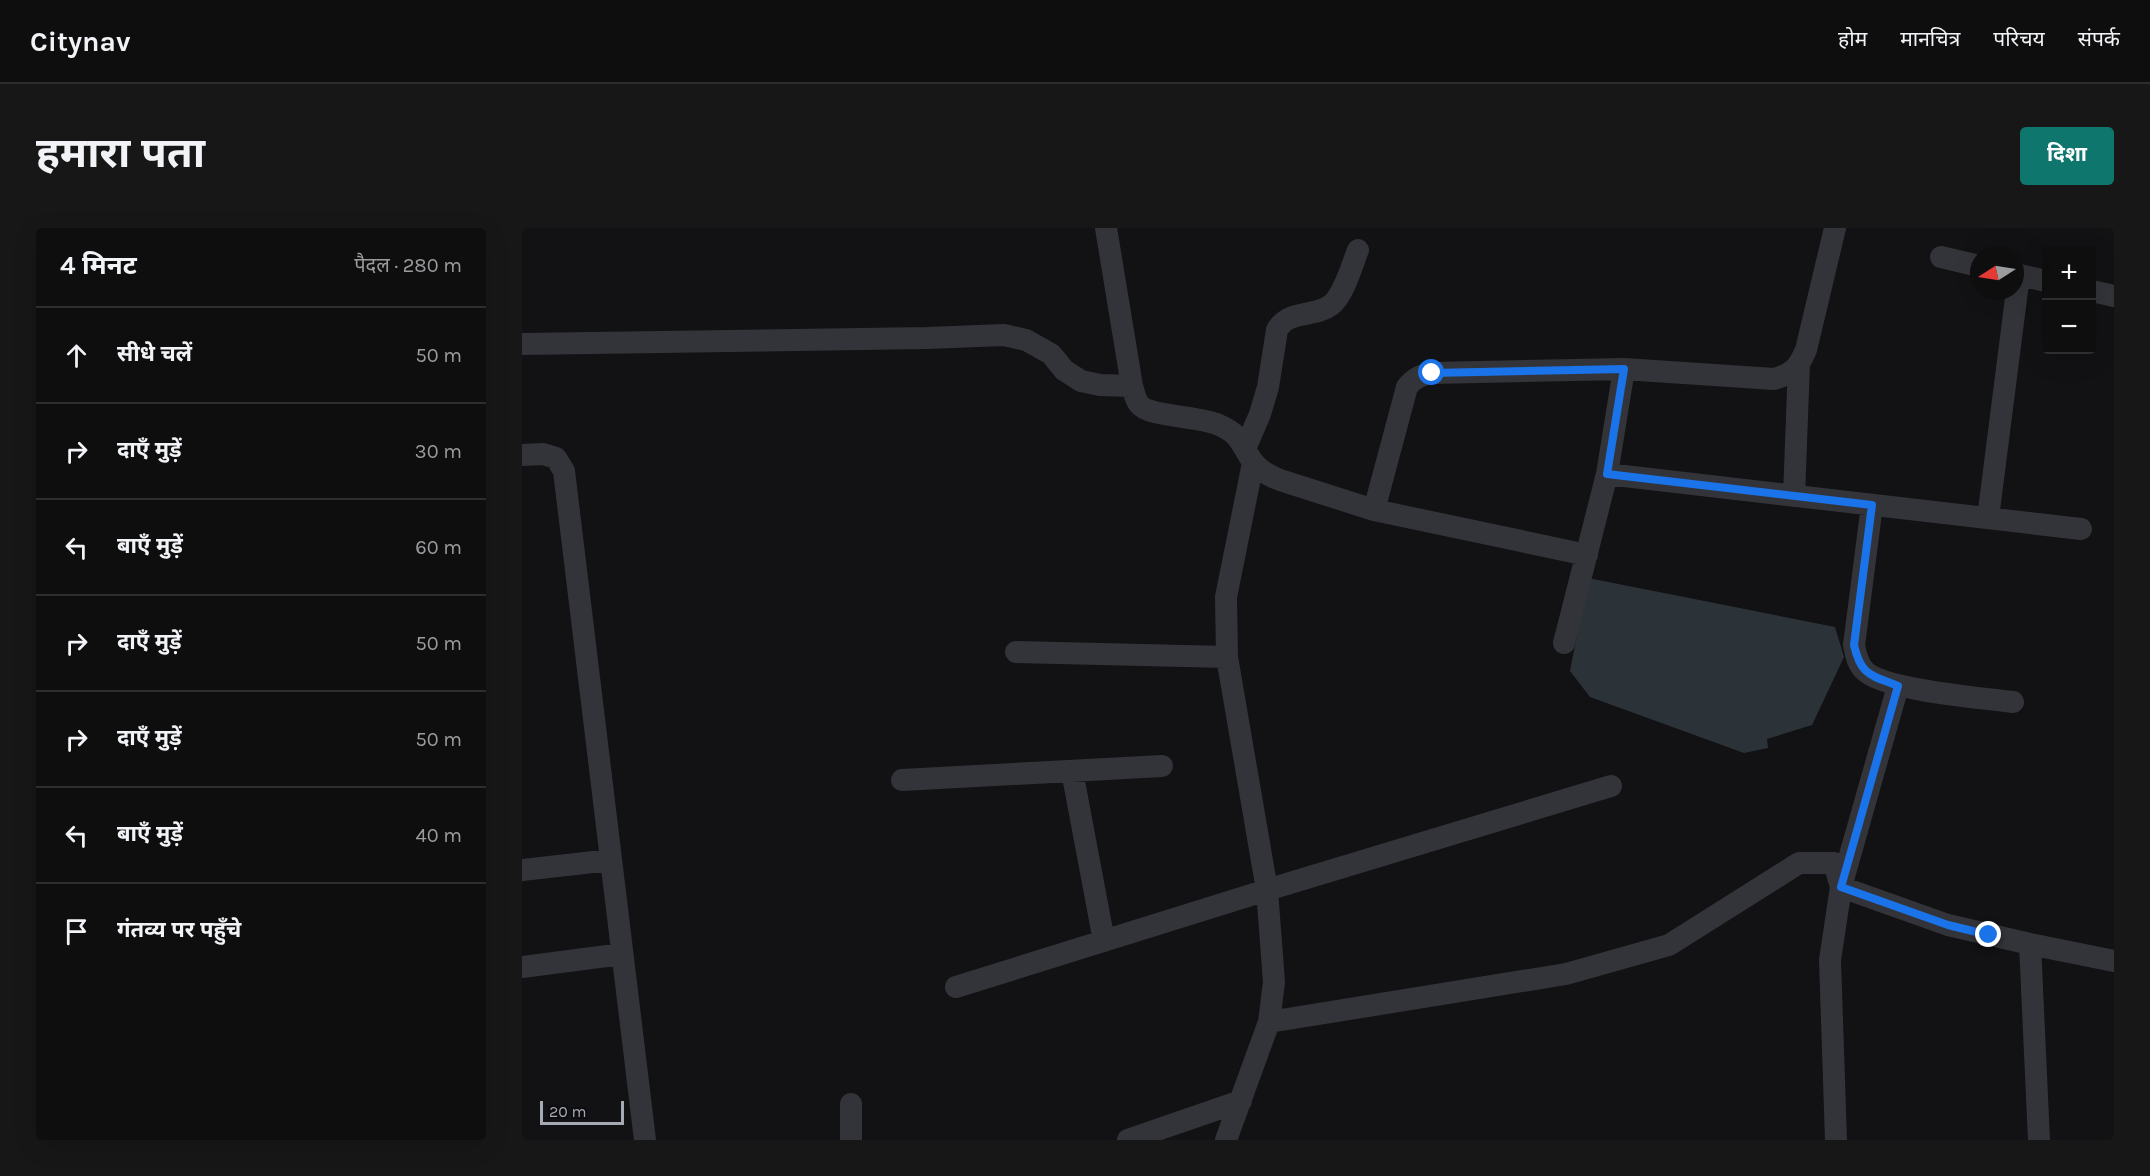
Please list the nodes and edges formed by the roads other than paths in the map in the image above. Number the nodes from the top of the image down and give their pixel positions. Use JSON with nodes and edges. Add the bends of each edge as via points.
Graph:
{"nodes":[{"id":1,"x":1106,"y":228,"type":"edge"},
{"id":2,"x":1835,"y":228,"type":"edge"},
{"id":3,"x":1358,"y":250,"type":"dead end"},
{"id":4,"x":1941,"y":257,"type":"dead end"},
{"id":5,"x":1970,"y":264,"type":"edge"},
{"id":6,"x":2024,"y":276,"type":"edge"},
{"id":7,"x":2042,"y":280,"type":"edge"},
{"id":8,"x":2096,"y":292,"type":"edge"},
{"id":9,"x":2114,"y":296,"type":"edge"},
{"id":10,"x":2014,"y":300,"type":"edge"},
{"id":11,"x":522,"y":344,"type":"edge"},
{"id":12,"x":1799,"y":364,"type":"junction"},
{"id":13,"x":1624,"y":369,"type":"junction"},
{"id":14,"x":1132,"y":386,"type":"junction"},
{"id":15,"x":522,"y":455,"type":"edge"},
{"id":16,"x":1249,"y":456,"type":"junction"},
{"id":17,"x":1607,"y":474,"type":"junction"},
{"id":18,"x":1794,"y":496,"type":"junction"},
{"id":19,"x":1872,"y":505,"type":"junction"},
{"id":20,"x":1374,"y":510,"type":"junction"},
{"id":21,"x":1988,"y":518,"type":"junction"},
{"id":22,"x":2081,"y":529,"type":"dead end"},
{"id":23,"x":1587,"y":555,"type":"junction"},
{"id":24,"x":1564,"y":643,"type":"dead end"},
{"id":25,"x":1016,"y":652,"type":"dead end"},
{"id":26,"x":1227,"y":657,"type":"junction"},
{"id":27,"x":1898,"y":686,"type":"junction"},
{"id":28,"x":2013,"y":702,"type":"dead end"},
{"id":29,"x":1162,"y":766,"type":"dead end"},
{"id":30,"x":1072,"y":771,"type":"junction"},
{"id":31,"x":902,"y":780,"type":"dead end"},
{"id":32,"x":1611,"y":786,"type":"dead end"},
{"id":33,"x":611,"y":860,"type":"junction"},
{"id":34,"x":522,"y":870,"type":"edge"},
{"id":35,"x":1841,"y":887,"type":"junction"},
{"id":36,"x":1267,"y":890,"type":"junction"},
{"id":37,"x":1104,"y":941,"type":"junction"},
{"id":38,"x":2030,"y":944,"type":"junction"},
{"id":39,"x":622,"y":954,"type":"junction"},
{"id":40,"x":2114,"y":961,"type":"edge"},
{"id":41,"x":522,"y":967,"type":"edge"},
{"id":42,"x":956,"y":987,"type":"dead end"},
{"id":43,"x":1269,"y":1022,"type":"junction"},
{"id":44,"x":1241,"y":1101,"type":"junction"},
{"id":45,"x":851,"y":1104,"type":"dead end"},
{"id":46,"x":645,"y":1140,"type":"edge"},
{"id":47,"x":851,"y":1140,"type":"edge"},
{"id":48,"x":1128,"y":1140,"type":"edge"},
{"id":49,"x":1226,"y":1140,"type":"edge"},
{"id":50,"x":1836,"y":1140,"type":"edge"},
{"id":51,"x":2039,"y":1140,"type":"edge"}],
"edges":[{"from":1,"to":14,"type":"street"},
{"from":2,"to":12,"type":"street","via":[[1806,350]]},
{"from":3,"to":16,"type":"street","via":[[1332,305],[1291,317],[1277,330],[1268,387]]},
{"from":4,"to":5,"type":"street"},
{"from":6,"to":7,"type":"street"},
{"from":8,"to":9,"type":"street"},
{"from":10,"to":21,"type":"street"},
{"from":11,"to":14,"type":"street","via":[[1004,335],[1026,340],[1051,354],[1064,370],[1081,381]]},
{"from":12,"to":13,"type":"street","via":[[1790,374],[1774,379]]},
{"from":12,"to":18,"type":"street"},
{"from":13,"to":17,"type":"street"},
{"from":13,"to":20,"type":"street","via":[[1432,373],[1412,380]]},
{"from":14,"to":16,"type":"street","via":[[1143,408],[1219,424],[1238,436]]},
{"from":15,"to":33,"type":"street","via":[[556,458],[564,471]]},
{"from":16,"to":20,"type":"street","via":[[1265,474]]},
{"from":16,"to":26,"type":"street","via":[[1226,597]]},
{"from":17,"to":18,"type":"street"},
{"from":17,"to":23,"type":"street"},
{"from":18,"to":19,"type":"street"},
{"from":19,"to":21,"type":"street"},
{"from":19,"to":27,"type":"street","via":[[1854,645],[1865,673]]},
{"from":20,"to":23,"type":"street"},
{"from":21,"to":22,"type":"street"},
{"from":23,"to":24,"type":"street"},
{"from":25,"to":26,"type":"street"},
{"from":26,"to":36,"type":"street"},
{"from":27,"to":28,"type":"street"},
{"from":27,"to":35,"type":"street"},
{"from":29,"to":30,"type":"street"},
{"from":30,"to":31,"type":"street"},
{"from":30,"to":37,"type":"street"},
{"from":32,"to":36,"type":"street"},
{"from":33,"to":34,"type":"street"},
{"from":33,"to":39,"type":"street"},
{"from":35,"to":38,"type":"street","via":[[1948,925]]},
{"from":35,"to":43,"type":"street","via":[[1834,863],[1799,863],[1670,945],[1566,974]]},
{"from":35,"to":50,"type":"street","via":[[1830,960]]},
{"from":36,"to":37,"type":"street"},
{"from":36,"to":43,"type":"street","via":[[1274,982]]},
{"from":37,"to":42,"type":"street"},
{"from":38,"to":40,"type":"street"},
{"from":38,"to":51,"type":"street"},
{"from":39,"to":41,"type":"street"},
{"from":39,"to":46,"type":"street"},
{"from":43,"to":44,"type":"street"},
{"from":44,"to":48,"type":"street"},
{"from":44,"to":49,"type":"street"},
{"from":45,"to":47,"type":"street"}]}
